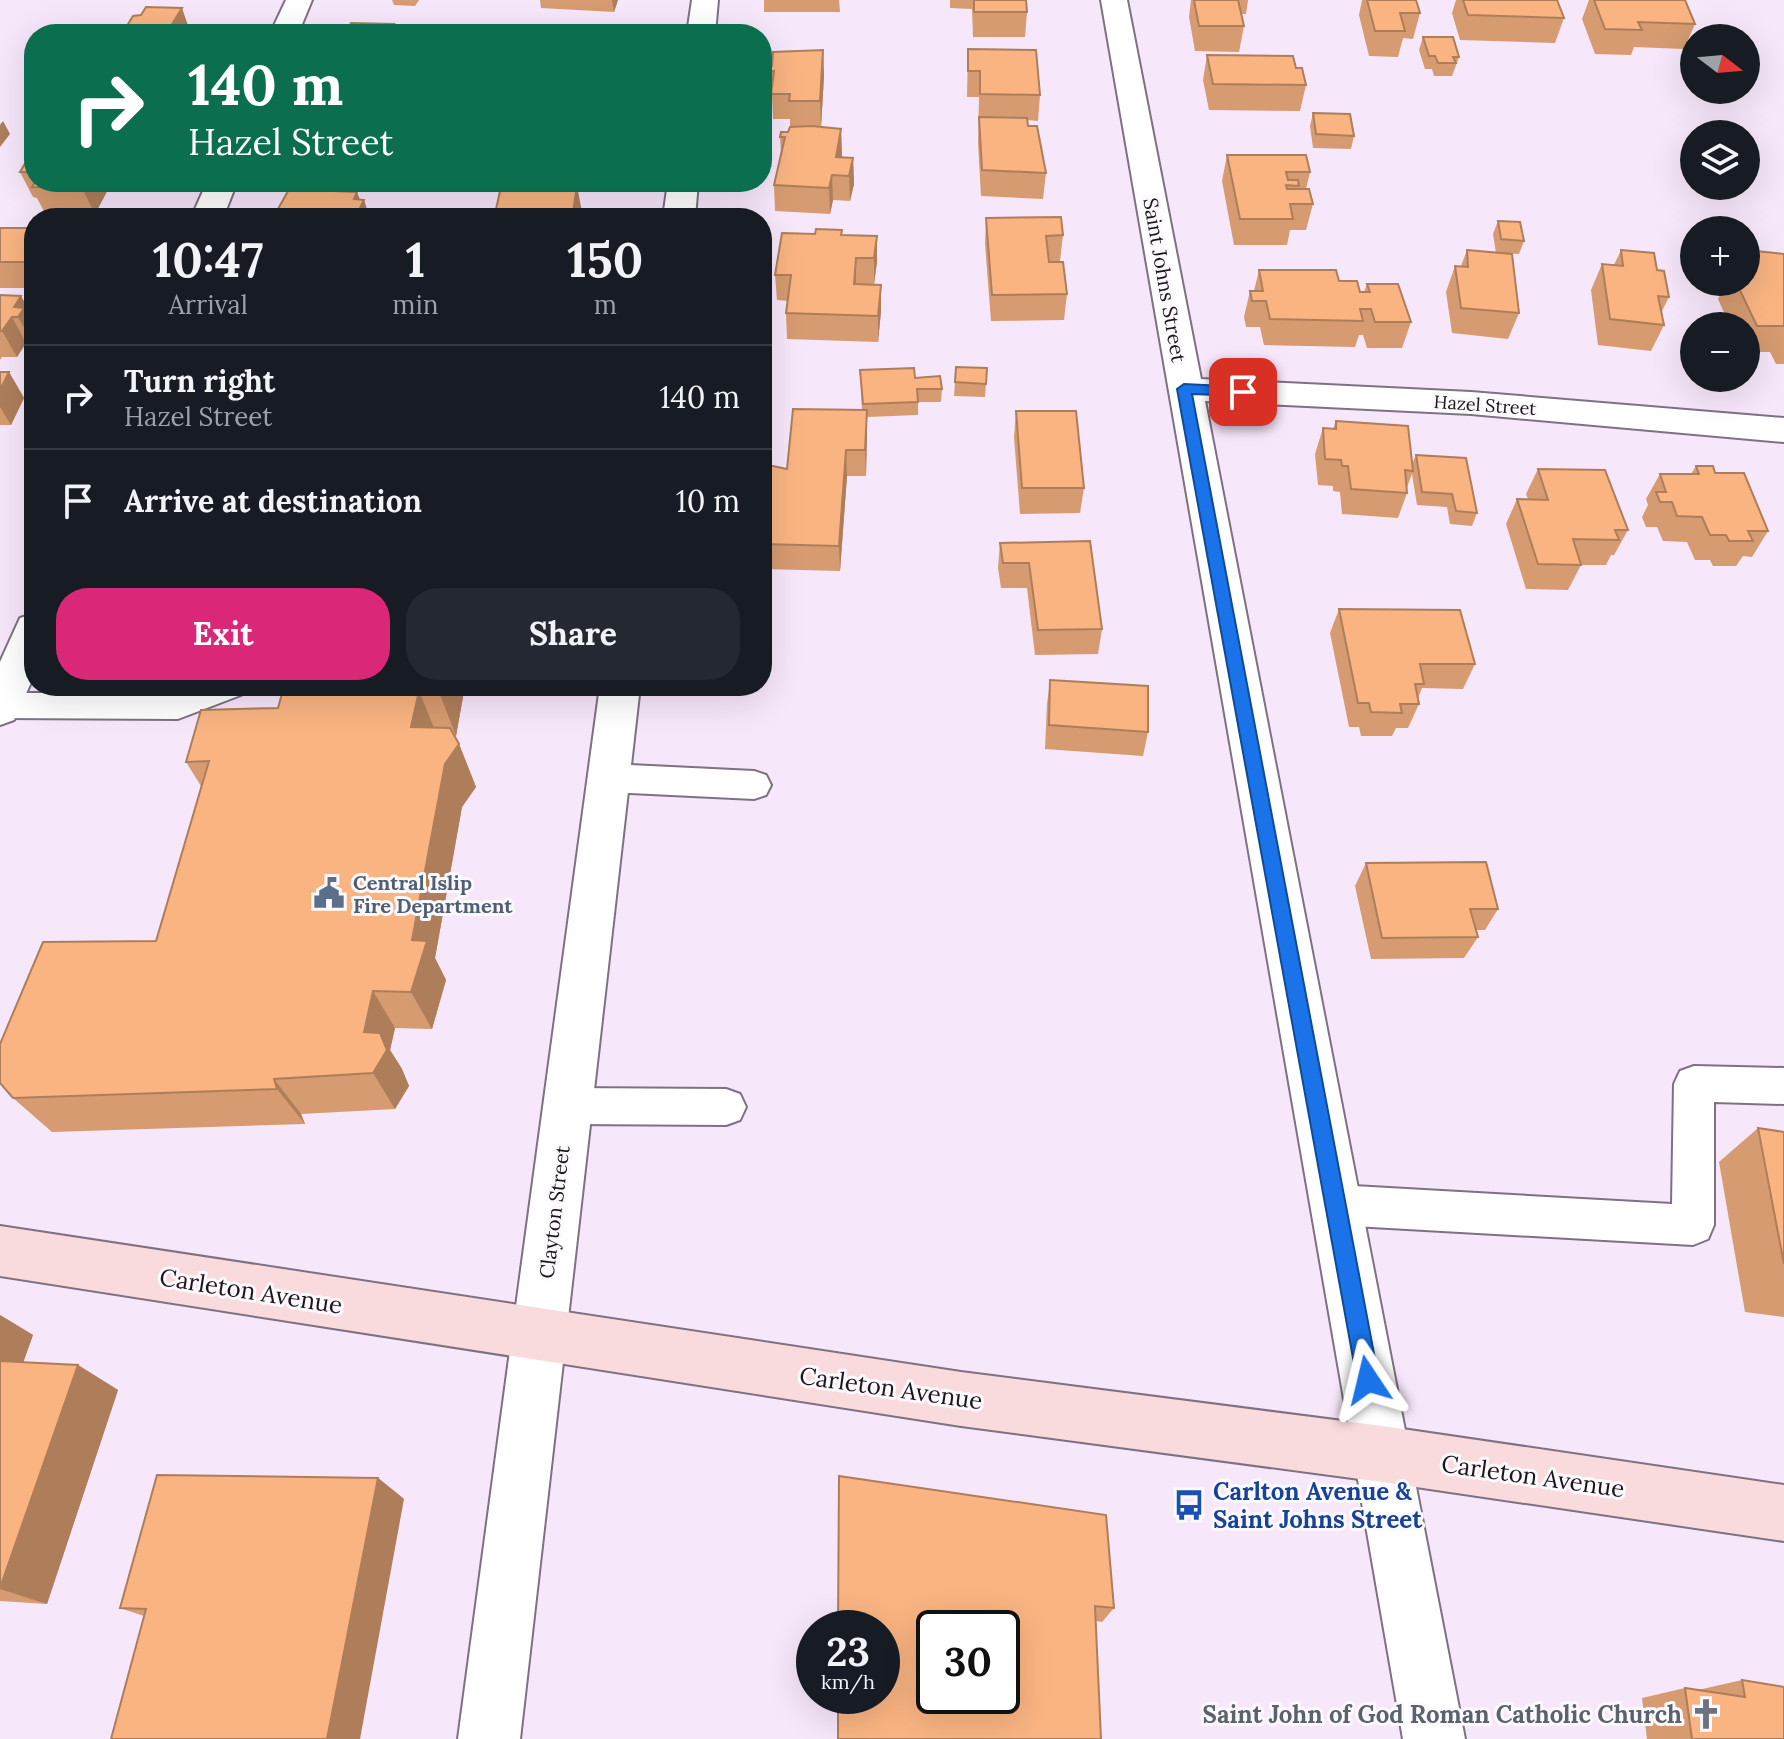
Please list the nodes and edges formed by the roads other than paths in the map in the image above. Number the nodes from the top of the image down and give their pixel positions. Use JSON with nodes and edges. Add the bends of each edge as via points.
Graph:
{"nodes":[{"id":1,"x":299,"y":0,"type":"edge"},
{"id":2,"x":705,"y":0,"type":"edge"},
{"id":3,"x":1114,"y":0,"type":"edge"},
{"id":4,"x":288,"y":24,"type":"edge"},
{"id":5,"x":702,"y":24,"type":"edge"},
{"id":6,"x":1184,"y":389,"type":"junction"},
{"id":7,"x":1784,"y":430,"type":"edge"},
{"id":8,"x":24,"y":652,"type":"edge"},
{"id":9,"x":204,"y":696,"type":"edge"},
{"id":10,"x":619,"y":696,"type":"edge"},
{"id":11,"x":1,"y":707,"type":"edge"},
{"id":12,"x":609,"y":778,"type":"junction"},
{"id":13,"x":754,"y":785,"type":"dead end"},
{"id":14,"x":1784,"y":1086,"type":"edge"},
{"id":15,"x":568,"y":1106,"type":"junction"},
{"id":16,"x":726,"y":1107,"type":"dead end"},
{"id":17,"x":1336,"y":1205,"type":"junction"},
{"id":18,"x":0,"y":1251,"type":"edge"},
{"id":19,"x":539,"y":1336,"type":"junction"},
{"id":20,"x":1382,"y":1454,"type":"junction"},
{"id":21,"x":1784,"y":1513,"type":"edge"},
{"id":22,"x":489,"y":1739,"type":"edge"},
{"id":23,"x":1434,"y":1739,"type":"edge"}],
"edges":[{"from":1,"to":4,"type":"street"},
{"from":2,"to":5,"type":"street"},
{"from":3,"to":6,"type":"street","name":"Saint Johns Street"},
{"from":6,"to":7,"type":"street","name":"Hazel Street","via":[[1471,403]]},
{"from":6,"to":17,"type":"street","name":"Saint Johns Street"},
{"from":8,"to":11,"type":"street"},
{"from":9,"to":11,"type":"lane","via":[[178,706]]},
{"from":10,"to":12,"type":"street","name":"Clayton Street"},
{"from":12,"to":13,"type":"lane"},
{"from":12,"to":15,"type":"street","name":"Clayton Street"},
{"from":14,"to":17,"type":"lane","via":[[1694,1084],[1693,1225]]},
{"from":15,"to":16,"type":"lane"},
{"from":15,"to":19,"type":"street","name":"Clayton Street"},
{"from":17,"to":20,"type":"street","name":"Saint Johns Street"},
{"from":18,"to":19,"type":"main road","name":"Carleton Avenue"},
{"from":19,"to":20,"type":"main road","name":"Carleton Avenue"},
{"from":19,"to":22,"type":"street","name":"Clayton Street"},
{"from":20,"to":21,"type":"main road","name":"Carleton Avenue"},
{"from":20,"to":23,"type":"street","name":"Saint Johns Street"}]}
